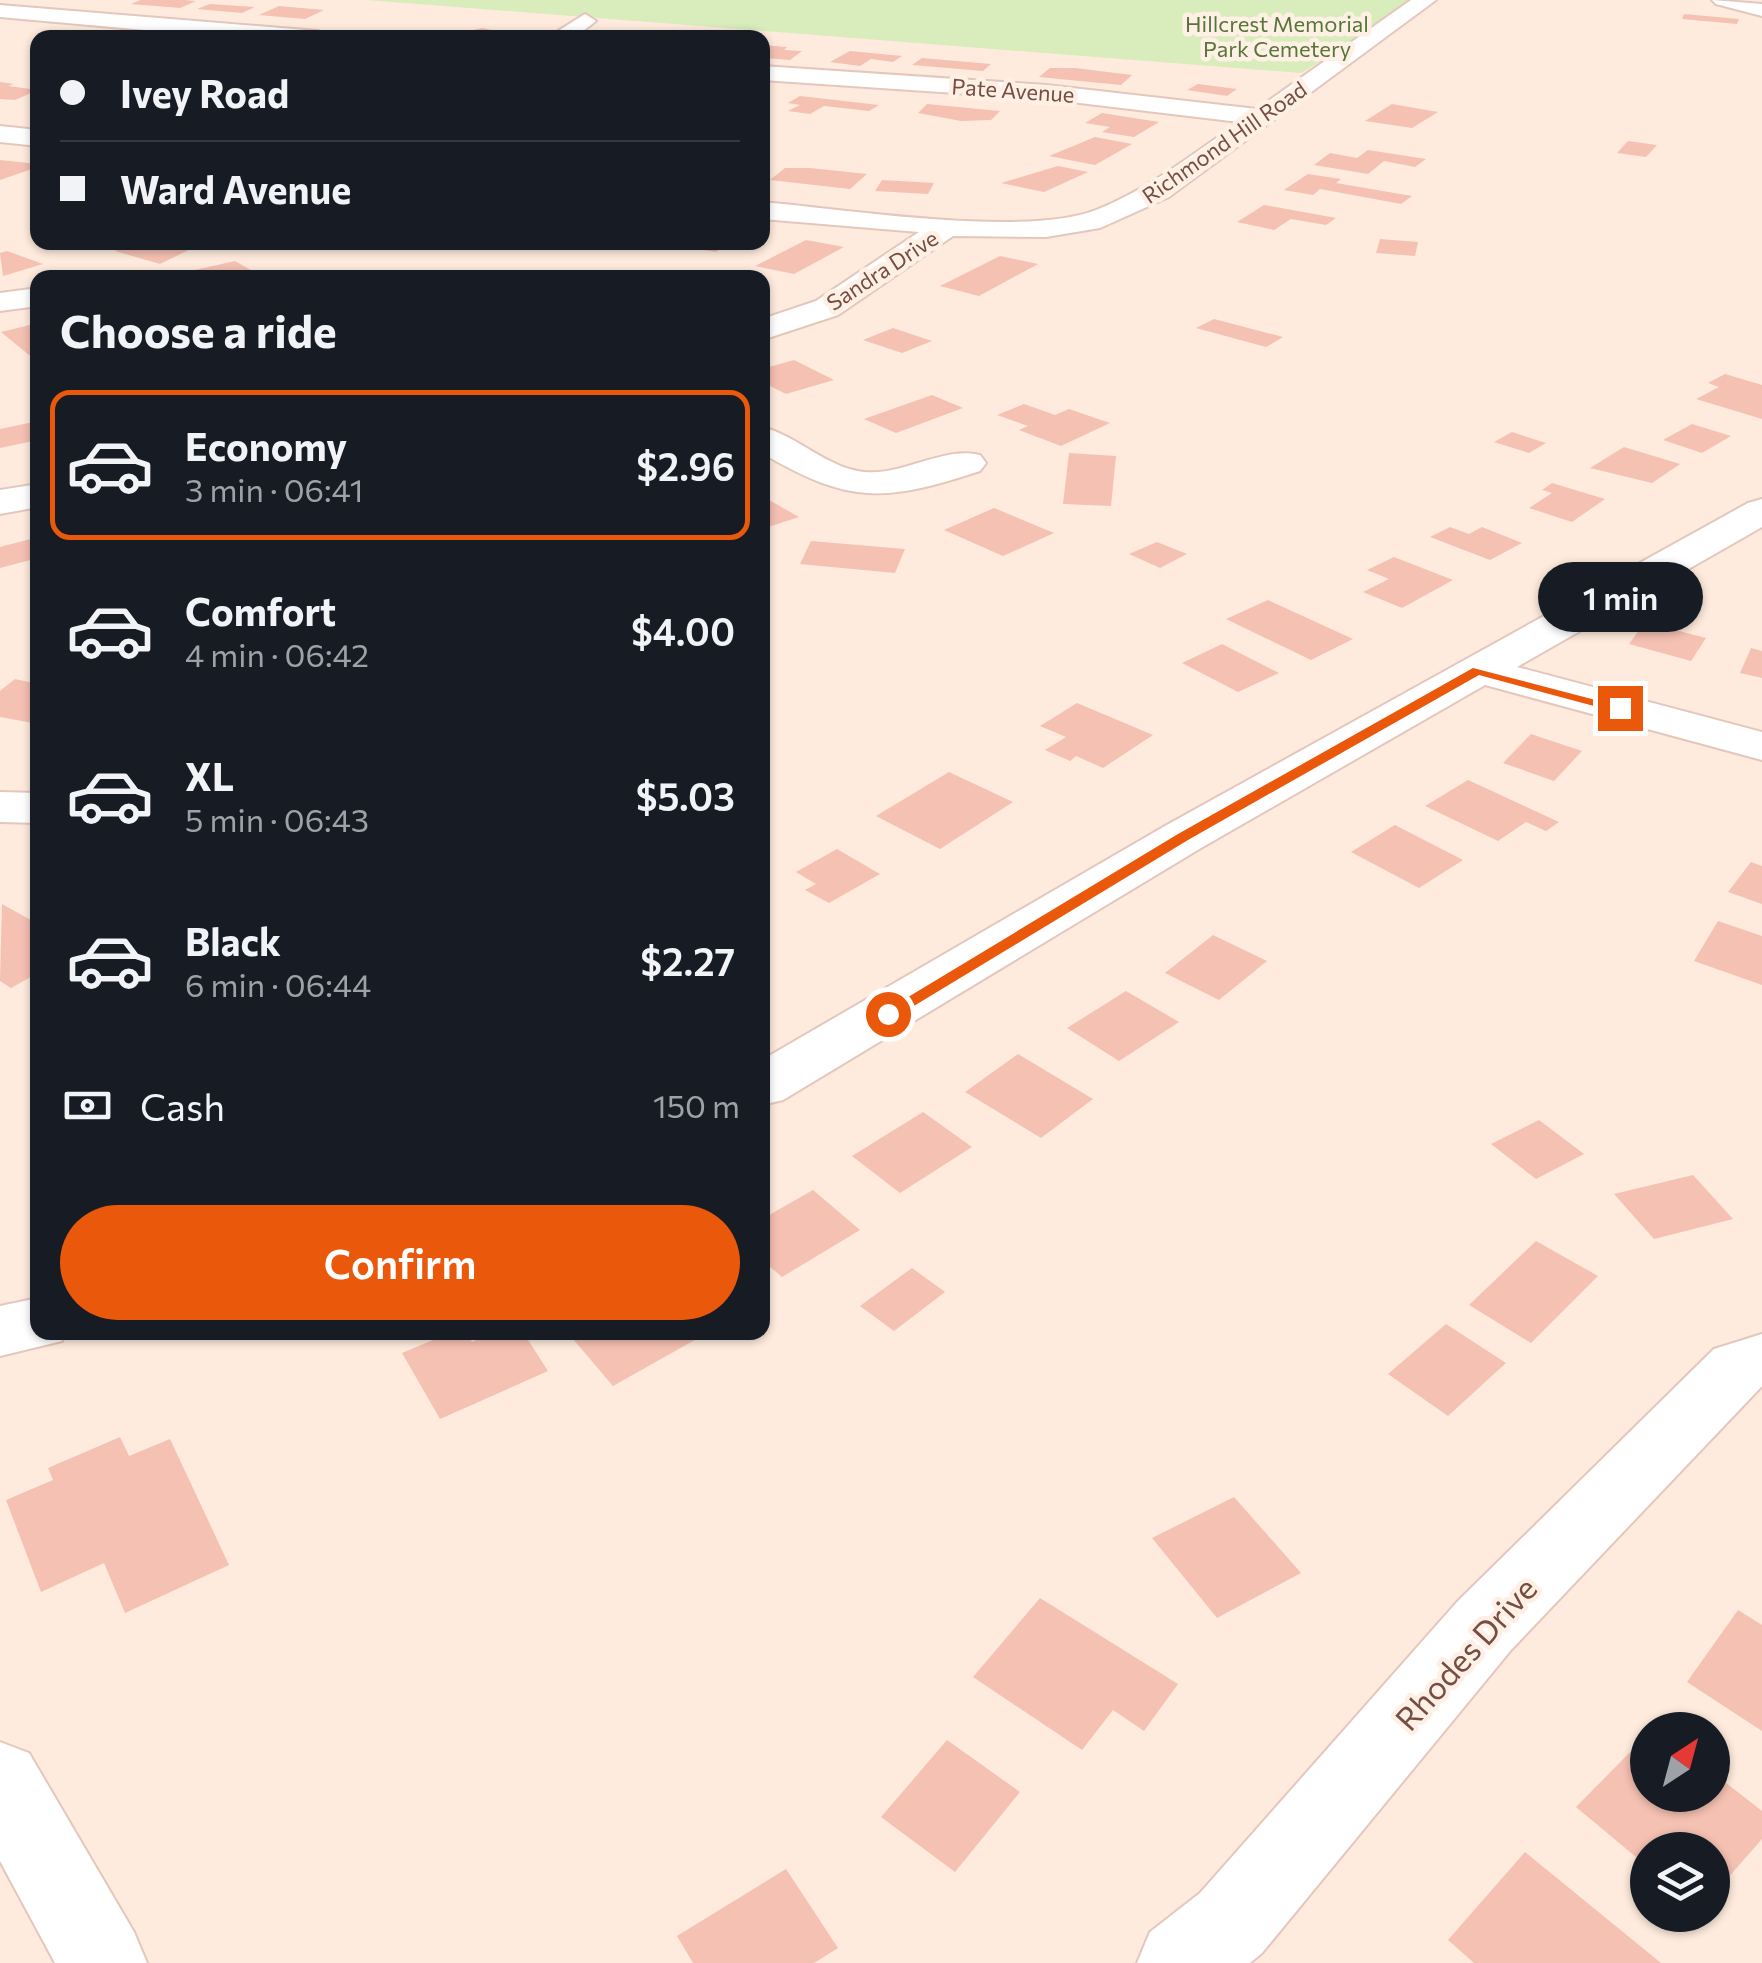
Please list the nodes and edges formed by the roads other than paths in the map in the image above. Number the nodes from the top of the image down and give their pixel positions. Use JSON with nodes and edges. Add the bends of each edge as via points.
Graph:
{"nodes":[{"id":1,"x":1425,"y":0,"type":"edge"},
{"id":2,"x":0,"y":11,"type":"edge"},
{"id":3,"x":585,"y":21,"type":"dead end"},
{"id":4,"x":224,"y":30,"type":"edge"},
{"id":5,"x":571,"y":30,"type":"edge"},
{"id":6,"x":770,"y":74,"type":"edge"},
{"id":7,"x":1262,"y":117,"type":"junction"},
{"id":8,"x":0,"y":134,"type":"edge"},
{"id":9,"x":30,"y":137,"type":"edge"},
{"id":10,"x":770,"y":211,"type":"edge"},
{"id":11,"x":944,"y":228,"type":"junction"},
{"id":12,"x":30,"y":298,"type":"edge"},
{"id":13,"x":0,"y":302,"type":"edge"},
{"id":14,"x":770,"y":327,"type":"edge"},
{"id":15,"x":770,"y":442,"type":"edge"},
{"id":16,"x":967,"y":463,"type":"dead end"},
{"id":17,"x":30,"y":496,"type":"edge"},
{"id":18,"x":0,"y":502,"type":"edge"},
{"id":19,"x":1762,"y":511,"type":"edge"},
{"id":20,"x":1478,"y":670,"type":"junction"},
{"id":21,"x":1762,"y":746,"type":"edge"},
{"id":22,"x":0,"y":807,"type":"edge"},
{"id":23,"x":30,"y":808,"type":"edge"},
{"id":24,"x":770,"y":1081,"type":"edge"},
{"id":25,"x":30,"y":1325,"type":"edge"},
{"id":26,"x":0,"y":1331,"type":"edge"},
{"id":27,"x":1762,"y":1360,"type":"edge"},
{"id":28,"x":0,"y":1780,"type":"edge"},
{"id":29,"x":103,"y":1963,"type":"edge"},
{"id":30,"x":1181,"y":1963,"type":"edge"}],
"edges":[{"from":1,"to":7,"type":"street","name":"Richmond Hill Road"},
{"from":2,"to":4,"type":"street"},
{"from":3,"to":5,"type":"street"},
{"from":6,"to":7,"type":"street","name":"Pate Avenue","via":[[1046,92]]},
{"from":7,"to":11,"type":"street","name":"Richmond Hill Road","via":[[1159,191],[1100,219],[1046,228]]},
{"from":8,"to":9,"type":"street"},
{"from":10,"to":11,"type":"street","name":"Richmond Hill Road"},
{"from":11,"to":14,"type":"street","name":"Sandra Drive","via":[[827,308]]},
{"from":12,"to":13,"type":"street"},
{"from":15,"to":16,"type":"street","via":[[834,478],[868,487],[911,482]]},
{"from":17,"to":18,"type":"street"},
{"from":19,"to":20,"type":"street"},
{"from":20,"to":21,"type":"street"},
{"from":20,"to":24,"type":"street"},
{"from":22,"to":23,"type":"street"},
{"from":25,"to":26,"type":"street"},
{"from":27,"to":30,"type":"street","name":"Rhodes Drive","via":[[1738,1366],[1484,1626],[1231,1923]]},
{"from":28,"to":29,"type":"street"}]}
